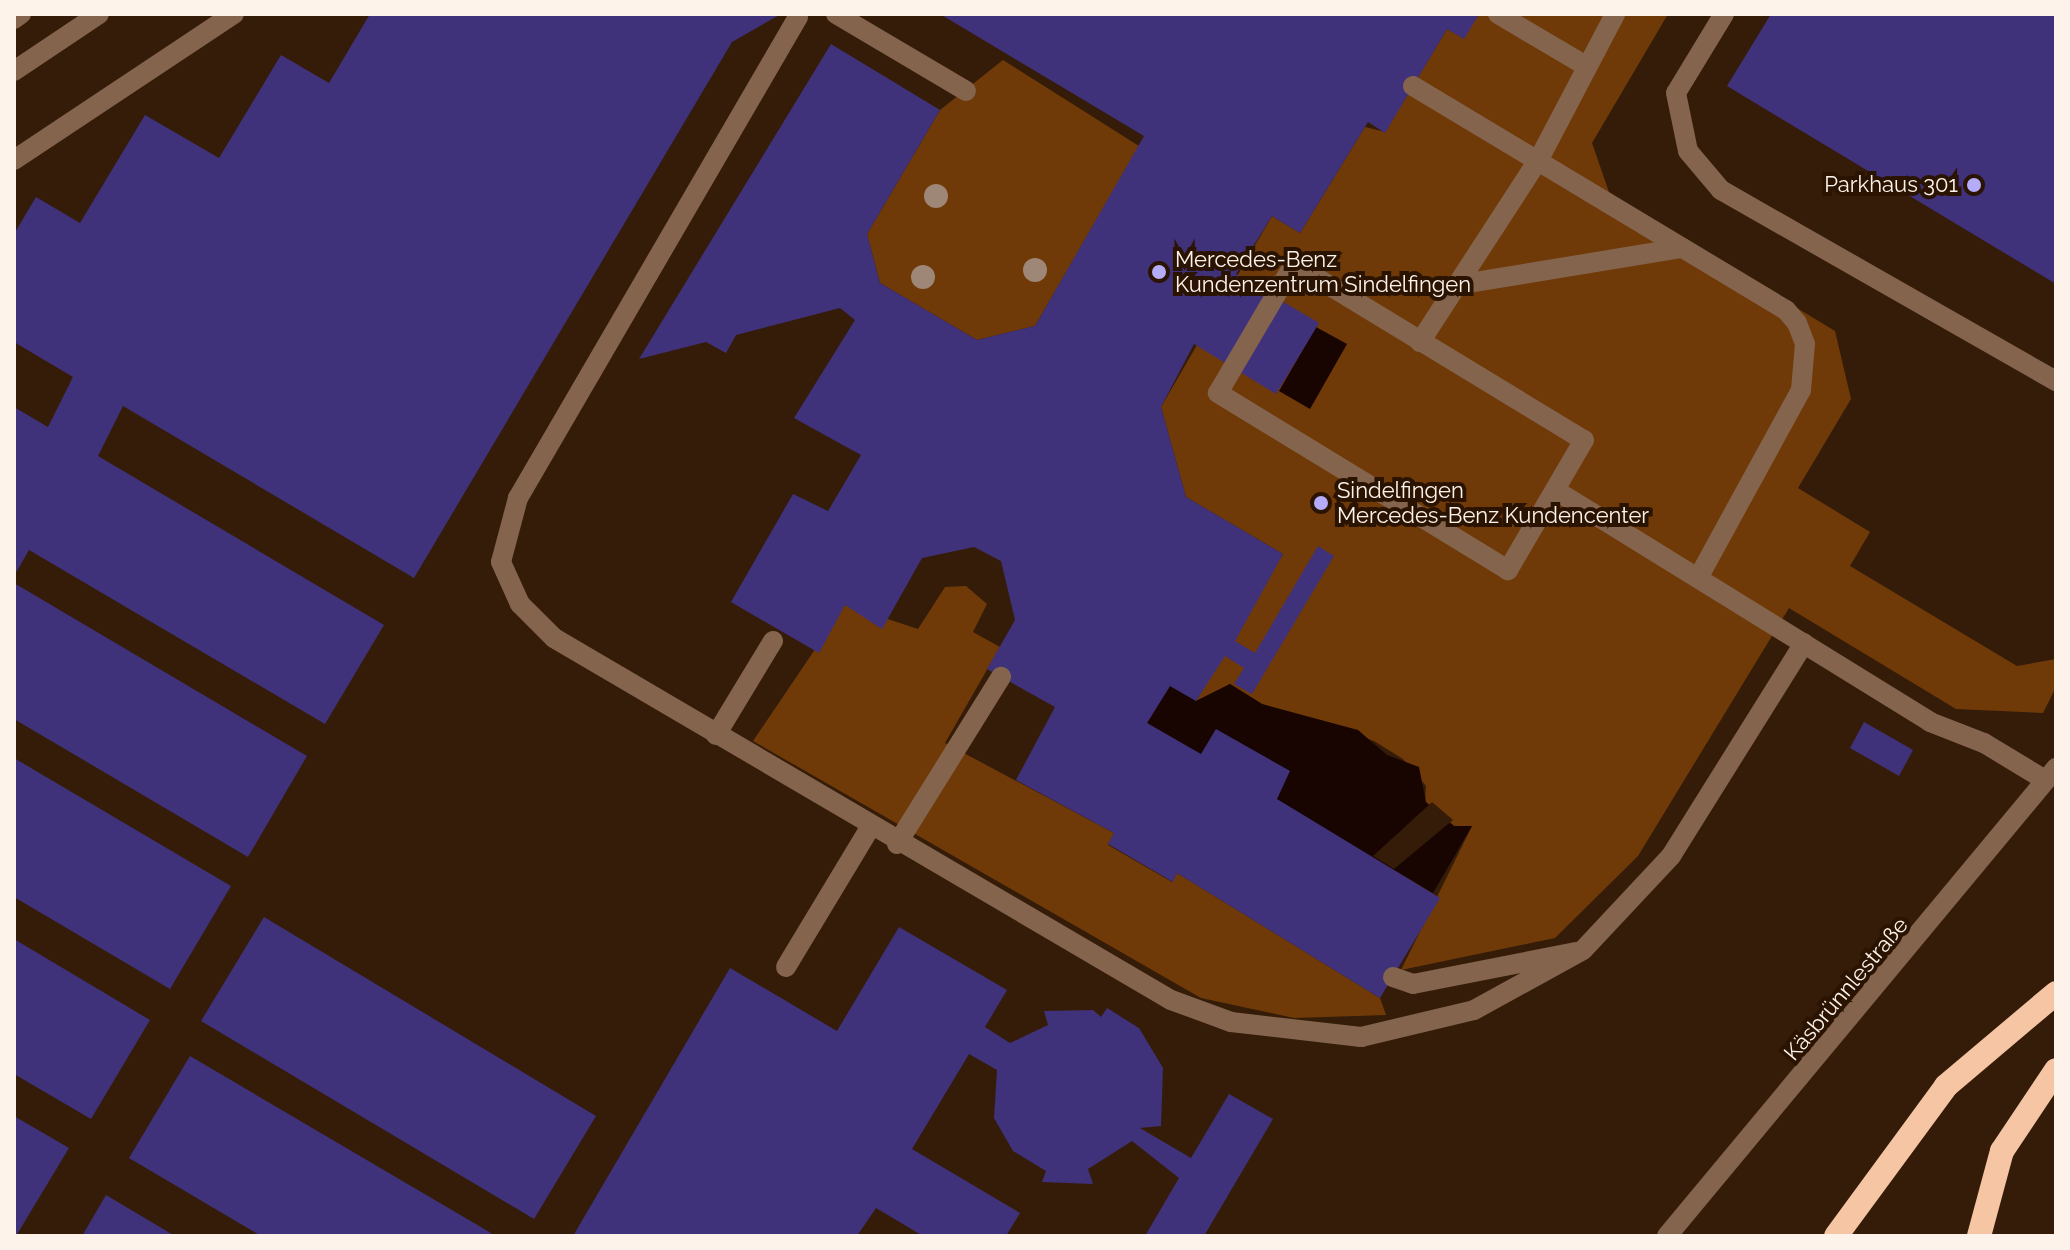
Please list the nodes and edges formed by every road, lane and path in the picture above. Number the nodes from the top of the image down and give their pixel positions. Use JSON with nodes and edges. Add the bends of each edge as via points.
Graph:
{"nodes":[{"id":1,"x":21,"y":14,"type":"edge"},
{"id":2,"x":99,"y":14,"type":"edge"},
{"id":3,"x":234,"y":14,"type":"edge"},
{"id":4,"x":836,"y":14,"type":"edge"},
{"id":5,"x":1498,"y":14,"type":"edge"},
{"id":6,"x":1615,"y":14,"type":"edge"},
{"id":7,"x":1724,"y":14,"type":"edge"},
{"id":8,"x":799,"y":15,"type":"edge"},
{"id":9,"x":14,"y":19,"type":"edge"},
{"id":10,"x":1586,"y":66,"type":"junction"},
{"id":11,"x":14,"y":71,"type":"edge"},
{"id":12,"x":1413,"y":86,"type":"dead end"},
{"id":13,"x":966,"y":91,"type":"dead end"},
{"id":14,"x":1539,"y":159,"type":"junction"},
{"id":15,"x":14,"y":160,"type":"edge"},
{"id":16,"x":1682,"y":248,"type":"junction"},
{"id":17,"x":1456,"y":285,"type":"junction"},
{"id":18,"x":1420,"y":342,"type":"junction"},
{"id":19,"x":2056,"y":381,"type":"edge"},
{"id":20,"x":1555,"y":490,"type":"junction"},
{"id":21,"x":1699,"y":576,"type":"junction"},
{"id":22,"x":773,"y":641,"type":"dead end"},
{"id":23,"x":1804,"y":643,"type":"junction"},
{"id":24,"x":1001,"y":677,"type":"dead end"},
{"id":25,"x":716,"y":735,"type":"junction"},
{"id":26,"x":2051,"y":774,"type":"edge"},
{"id":27,"x":870,"y":828,"type":"junction"},
{"id":28,"x":897,"y":844,"type":"junction"},
{"id":29,"x":1583,"y":950,"type":"junction"},
{"id":30,"x":786,"y":967,"type":"dead end"},
{"id":31,"x":1393,"y":977,"type":"dead end"},
{"id":32,"x":2056,"y":993,"type":"edge"},
{"id":33,"x":2056,"y":1070,"type":"edge"},
{"id":34,"x":1667,"y":1236,"type":"edge"},
{"id":35,"x":1836,"y":1236,"type":"edge"},
{"id":36,"x":1979,"y":1236,"type":"edge"}],
"edges":[{"from":1,"to":9,"type":"street"},
{"from":2,"to":11,"type":"street"},
{"from":3,"to":15,"type":"street"},
{"from":4,"to":13,"type":"street"},
{"from":5,"to":10,"type":"street"},
{"from":6,"to":10,"type":"street"},
{"from":7,"to":19,"type":"street","via":[[1676,93],[1688,151],[1721,190]]},
{"from":8,"to":25,"type":"street","via":[[518,498],[501,562],[520,604],[554,638]]},
{"from":10,"to":14,"type":"street"},
{"from":12,"to":14,"type":"street"},
{"from":14,"to":16,"type":"street"},
{"from":14,"to":17,"type":"street"},
{"from":16,"to":17,"type":"street"},
{"from":16,"to":21,"type":"street","via":[[1786,310],[1805,344],[1807,368]]},
{"from":17,"to":18,"type":"street"},
{"from":18,"to":20,"type":"street","via":[[1584,440]]},
{"from":18,"to":20,"type":"street","via":[[1294,264],[1218,393],[1508,570]]},
{"from":20,"to":21,"type":"street"},
{"from":21,"to":23,"type":"street"},
{"from":22,"to":25,"type":"street"},
{"from":23,"to":26,"type":"street","via":[[1930,722]]},
{"from":23,"to":29,"type":"street","via":[[1671,856]]},
{"from":24,"to":28,"type":"street"},
{"from":25,"to":27,"type":"street"},
{"from":26,"to":34,"type":"street","name":"Käsbrünnlestraße"},
{"from":27,"to":28,"type":"street"},
{"from":27,"to":30,"type":"street"},
{"from":28,"to":29,"type":"street","via":[[1171,1000],[1231,1022],[1295,1033],[1361,1037],[1417,1027],[1511,994]]},
{"from":29,"to":31,"type":"street","via":[[1413,984]]},
{"from":32,"to":35,"type":"highway","via":[[1946,1086]]},
{"from":33,"to":36,"type":"highway","via":[[2002,1151]]}]}
